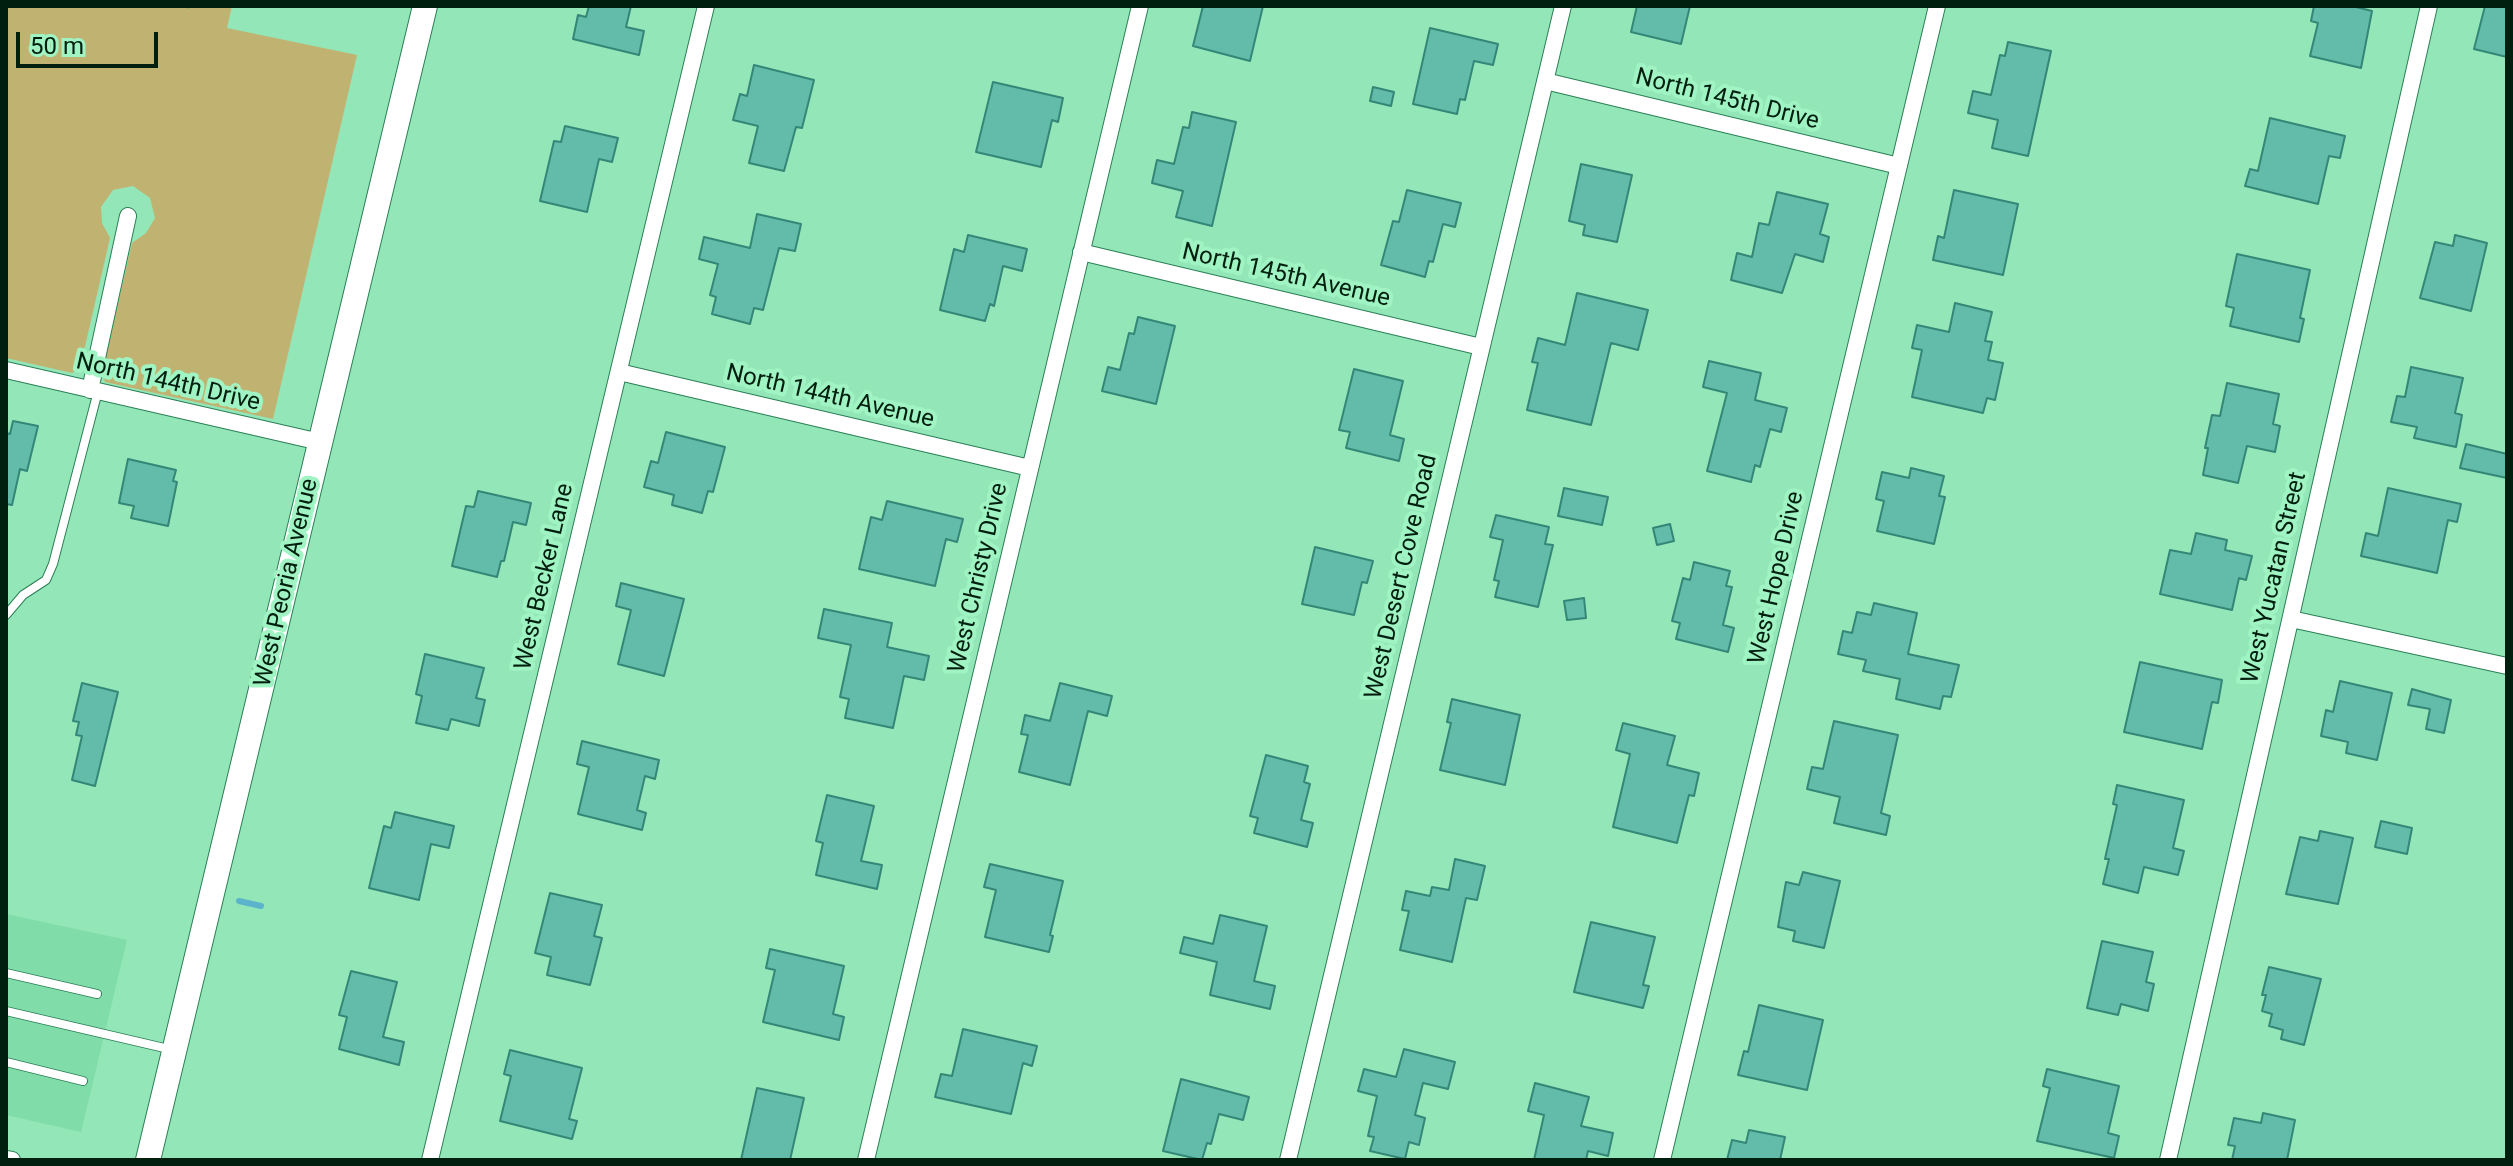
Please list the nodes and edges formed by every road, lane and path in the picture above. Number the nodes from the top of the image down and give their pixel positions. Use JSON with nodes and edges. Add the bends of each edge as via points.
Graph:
{"nodes":[{"id":1,"x":183,"y":6,"type":"edge"},
{"id":2,"x":425,"y":6,"type":"edge"},
{"id":3,"x":706,"y":6,"type":"edge"},
{"id":4,"x":1140,"y":6,"type":"edge"},
{"id":5,"x":1563,"y":6,"type":"edge"},
{"id":6,"x":1937,"y":6,"type":"edge"},
{"id":7,"x":2429,"y":6,"type":"edge"},
{"id":8,"x":195,"y":8,"type":"dead end"},
{"id":9,"x":1545,"y":81,"type":"junction"},
{"id":10,"x":1899,"y":166,"type":"junction"},
{"id":11,"x":128,"y":216,"type":"dead end"},
{"id":12,"x":1081,"y":252,"type":"junction"},
{"id":13,"x":1481,"y":347,"type":"junction"},
{"id":14,"x":6,"y":370,"type":"edge"},
{"id":15,"x":619,"y":372,"type":"junction"},
{"id":16,"x":94,"y":391,"type":"junction"},
{"id":17,"x":320,"y":442,"type":"junction"},
{"id":18,"x":1030,"y":468,"type":"junction"},
{"id":19,"x":6,"y":615,"type":"edge"},
{"id":20,"x":2291,"y":619,"type":"junction"},
{"id":21,"x":2507,"y":666,"type":"edge"},
{"id":22,"x":6,"y":973,"type":"edge"},
{"id":23,"x":97,"y":994,"type":"dead end"},
{"id":24,"x":6,"y":1011,"type":"edge"},
{"id":25,"x":174,"y":1050,"type":"junction"},
{"id":26,"x":6,"y":1062,"type":"edge"},
{"id":27,"x":83,"y":1081,"type":"dead end"},
{"id":28,"x":6,"y":1159,"type":"edge"},
{"id":29,"x":12,"y":1160,"type":"edge"},
{"id":30,"x":148,"y":1160,"type":"edge"},
{"id":31,"x":430,"y":1160,"type":"edge"},
{"id":32,"x":866,"y":1160,"type":"edge"},
{"id":33,"x":1288,"y":1160,"type":"edge"},
{"id":34,"x":1662,"y":1160,"type":"edge"},
{"id":35,"x":2168,"y":1160,"type":"edge"}],
"edges":[{"from":1,"to":8,"type":"path"},
{"from":2,"to":17,"type":"main road","name":"West Peoria Avenue"},
{"from":3,"to":15,"type":"street","name":"West Becker Lane"},
{"from":4,"to":12,"type":"street","name":"West Christy Drive"},
{"from":5,"to":9,"type":"street","name":"West Desert Cove Road"},
{"from":6,"to":10,"type":"street","name":"West Hope Drive"},
{"from":7,"to":20,"type":"street","name":"West Yucatan Street"},
{"from":9,"to":10,"type":"street","name":"North 145th Drive"},
{"from":9,"to":13,"type":"street","name":"West Desert Cove Road"},
{"from":10,"to":34,"type":"street","name":"West Hope Drive"},
{"from":11,"to":16,"type":"street"},
{"from":12,"to":13,"type":"street","name":"North 145th Avenue"},
{"from":12,"to":18,"type":"street","name":"West Christy Drive"},
{"from":13,"to":33,"type":"street","name":"West Desert Cove Road"},
{"from":14,"to":16,"type":"street","name":"North 144th Drive"},
{"from":15,"to":18,"type":"street","name":"North 144th Avenue"},
{"from":15,"to":31,"type":"street","name":"West Becker Lane"},
{"from":16,"to":17,"type":"street","name":"North 144th Drive"},
{"from":16,"to":19,"type":"lane","via":[[50,572]]},
{"from":17,"to":25,"type":"main road","name":"West Peoria Avenue"},
{"from":18,"to":32,"type":"street","name":"West Christy Drive"},
{"from":20,"to":21,"type":"street"},
{"from":20,"to":35,"type":"street","name":"West Yucatan Street"},
{"from":22,"to":23,"type":"lane"},
{"from":24,"to":25,"type":"lane"},
{"from":25,"to":30,"type":"main road","name":"West Peoria Avenue"},
{"from":26,"to":27,"type":"lane"},
{"from":28,"to":29,"type":"street"}]}
